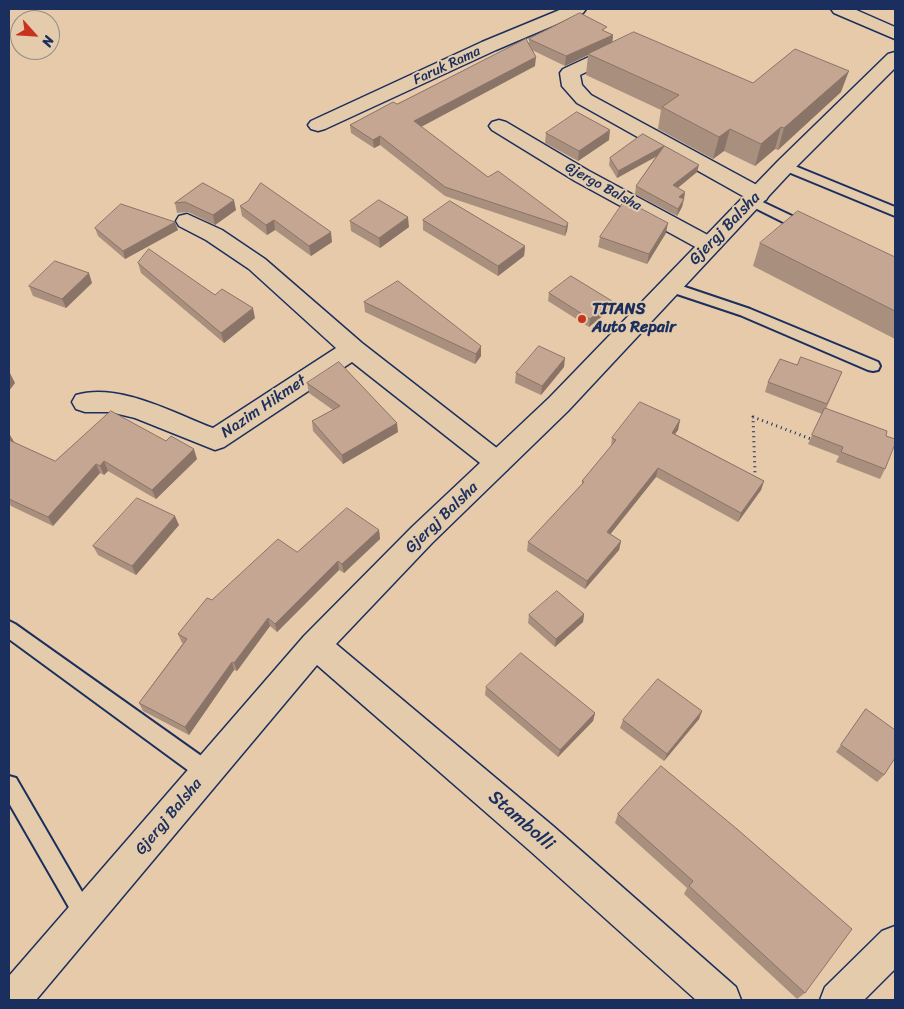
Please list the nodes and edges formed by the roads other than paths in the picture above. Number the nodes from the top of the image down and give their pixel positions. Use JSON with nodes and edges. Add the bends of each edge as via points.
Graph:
{"nodes":[{"id":1,"x":577,"y":9,"type":"edge"},
{"id":2,"x":840,"y":9,"type":"edge"},
{"id":3,"x":895,"y":34,"type":"edge"},
{"id":4,"x":635,"y":42,"type":"edge"},
{"id":5,"x":895,"y":58,"type":"edge"},
{"id":6,"x":318,"y":125,"type":"dead end"},
{"id":7,"x":498,"y":126,"type":"dead end"},
{"id":8,"x":785,"y":166,"type":"junction"},
{"id":9,"x":755,"y":198,"type":"junction"},
{"id":10,"x":895,"y":212,"type":"edge"},
{"id":11,"x":187,"y":222,"type":"dead end"},
{"id":12,"x":819,"y":235,"type":"edge"},
{"id":13,"x":709,"y":245,"type":"junction"},
{"id":14,"x":670,"y":287,"type":"junction"},
{"id":15,"x":353,"y":349,"type":"junction"},
{"id":16,"x":873,"y":366,"type":"dead end"},
{"id":17,"x":85,"y":402,"type":"dead end"},
{"id":18,"x":498,"y":463,"type":"junction"},
{"id":19,"x":9,"y":629,"type":"edge"},
{"id":20,"x":315,"y":646,"type":"junction"},
{"id":21,"x":207,"y":772,"type":"junction"},
{"id":22,"x":9,"y":784,"type":"edge"},
{"id":23,"x":85,"y":916,"type":"junction"},
{"id":24,"x":895,"y":944,"type":"edge"},
{"id":25,"x":12,"y":1000,"type":"edge"},
{"id":26,"x":724,"y":1000,"type":"edge"},
{"id":27,"x":838,"y":1000,"type":"edge"}],
"edges":[{"from":1,"to":6,"type":"street","name":"Faruk Rama"},
{"from":2,"to":3,"type":"street"},
{"from":4,"to":9,"type":"street","via":[[570,73],[572,86],[584,99]]},
{"from":5,"to":8,"type":"street","name":"Gjergj Balsha"},
{"from":7,"to":13,"type":"street","name":"Gjergo Balsha"},
{"from":8,"to":9,"type":"street","name":"Gjergj Balsha"},
{"from":8,"to":10,"type":"lane"},
{"from":9,"to":12,"type":"lane"},
{"from":9,"to":13,"type":"street","name":"Gjergj Balsha"},
{"from":11,"to":15,"type":"street","via":[[214,235],[257,264]]},
{"from":13,"to":14,"type":"street","name":"Gjergj Balsha"},
{"from":14,"to":16,"type":"lane","via":[[745,312]]},
{"from":14,"to":18,"type":"street","name":"Gjergj Balsha","via":[[609,354]]},
{"from":15,"to":17,"type":"street","name":"Nazim Hikmet","via":[[215,440],[141,410],[110,402]]},
{"from":15,"to":18,"type":"street"},
{"from":18,"to":20,"type":"street","name":"Gjergj Balsha","via":[[422,535]]},
{"from":19,"to":21,"type":"lane"},
{"from":20,"to":21,"type":"street","name":"Gjergj Balsha"},
{"from":20,"to":26,"type":"street","name":"Stambolli","via":[[542,838]]},
{"from":21,"to":23,"type":"street","name":"Gjergj Balsha"},
{"from":22,"to":23,"type":"lane"},
{"from":23,"to":25,"type":"street","name":"Gjergj Balsha"},
{"from":24,"to":27,"type":"street"}]}
